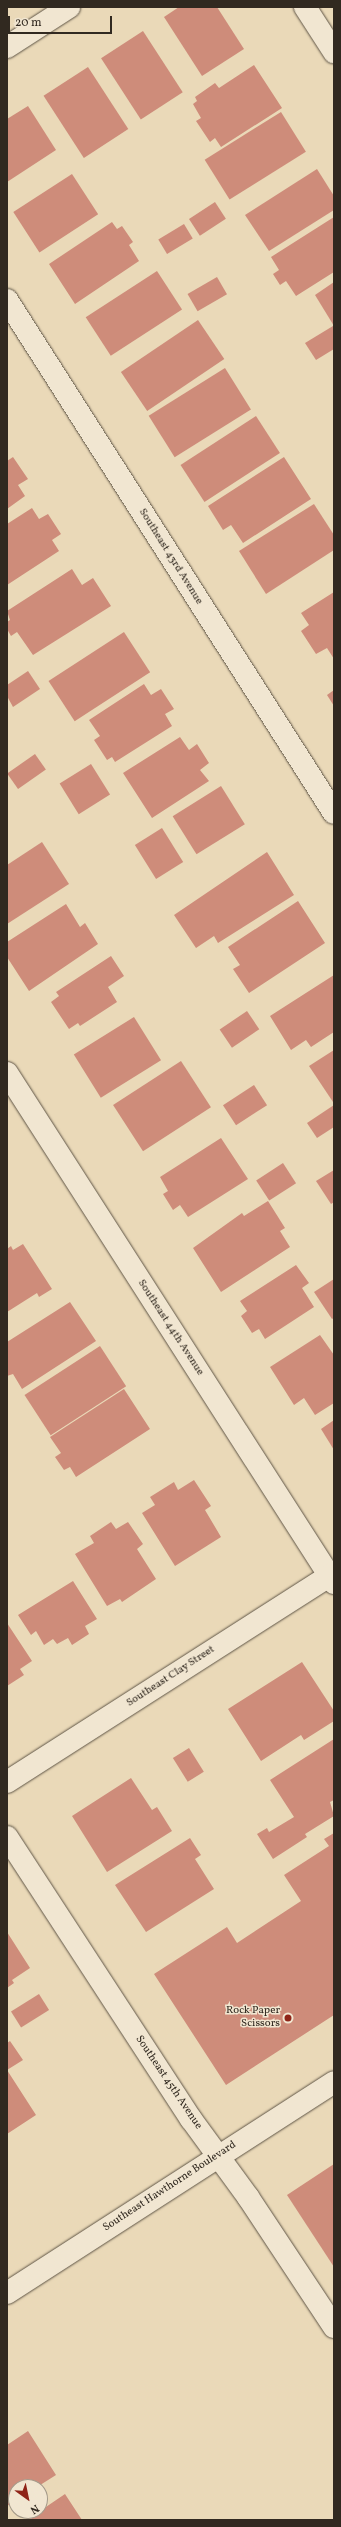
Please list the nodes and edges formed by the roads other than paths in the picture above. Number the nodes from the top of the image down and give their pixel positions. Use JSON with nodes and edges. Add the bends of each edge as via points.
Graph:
{"nodes":[{"id":1,"x":69,"y":7,"type":"edge"},
{"id":2,"x":305,"y":7,"type":"edge"},
{"id":3,"x":7,"y":47,"type":"edge"},
{"id":4,"x":334,"y":52,"type":"edge"},
{"id":5,"x":7,"y":300,"type":"edge"},
{"id":6,"x":334,"y":813,"type":"edge"},
{"id":7,"x":7,"y":1073,"type":"edge"},
{"id":8,"x":332,"y":1577,"type":"edge"},
{"id":9,"x":7,"y":1782,"type":"edge"},
{"id":10,"x":7,"y":1837,"type":"edge"},
{"id":11,"x":334,"y":2082,"type":"edge"},
{"id":12,"x":219,"y":2156,"type":"junction"},
{"id":13,"x":7,"y":2293,"type":"edge"},
{"id":14,"x":334,"y":2327,"type":"edge"}],
"edges":[{"from":1,"to":3,"type":"street"},
{"from":2,"to":4,"type":"street"},
{"from":5,"to":6,"type":"street","name":"Southeast 43rd Avenue"},
{"from":7,"to":8,"type":"street","name":"Southeast 44th Avenue"},
{"from":8,"to":9,"type":"street","name":"Southeast Clay Street"},
{"from":10,"to":12,"type":"street","name":"Southeast 45th Avenue","via":[[191,2119]]},
{"from":11,"to":12,"type":"street","name":"Southeast Hawthorne Boulevard"},
{"from":12,"to":13,"type":"street","name":"Southeast Hawthorne Boulevard"},
{"from":12,"to":14,"type":"street","name":"Southeast 45th Avenue"}]}
